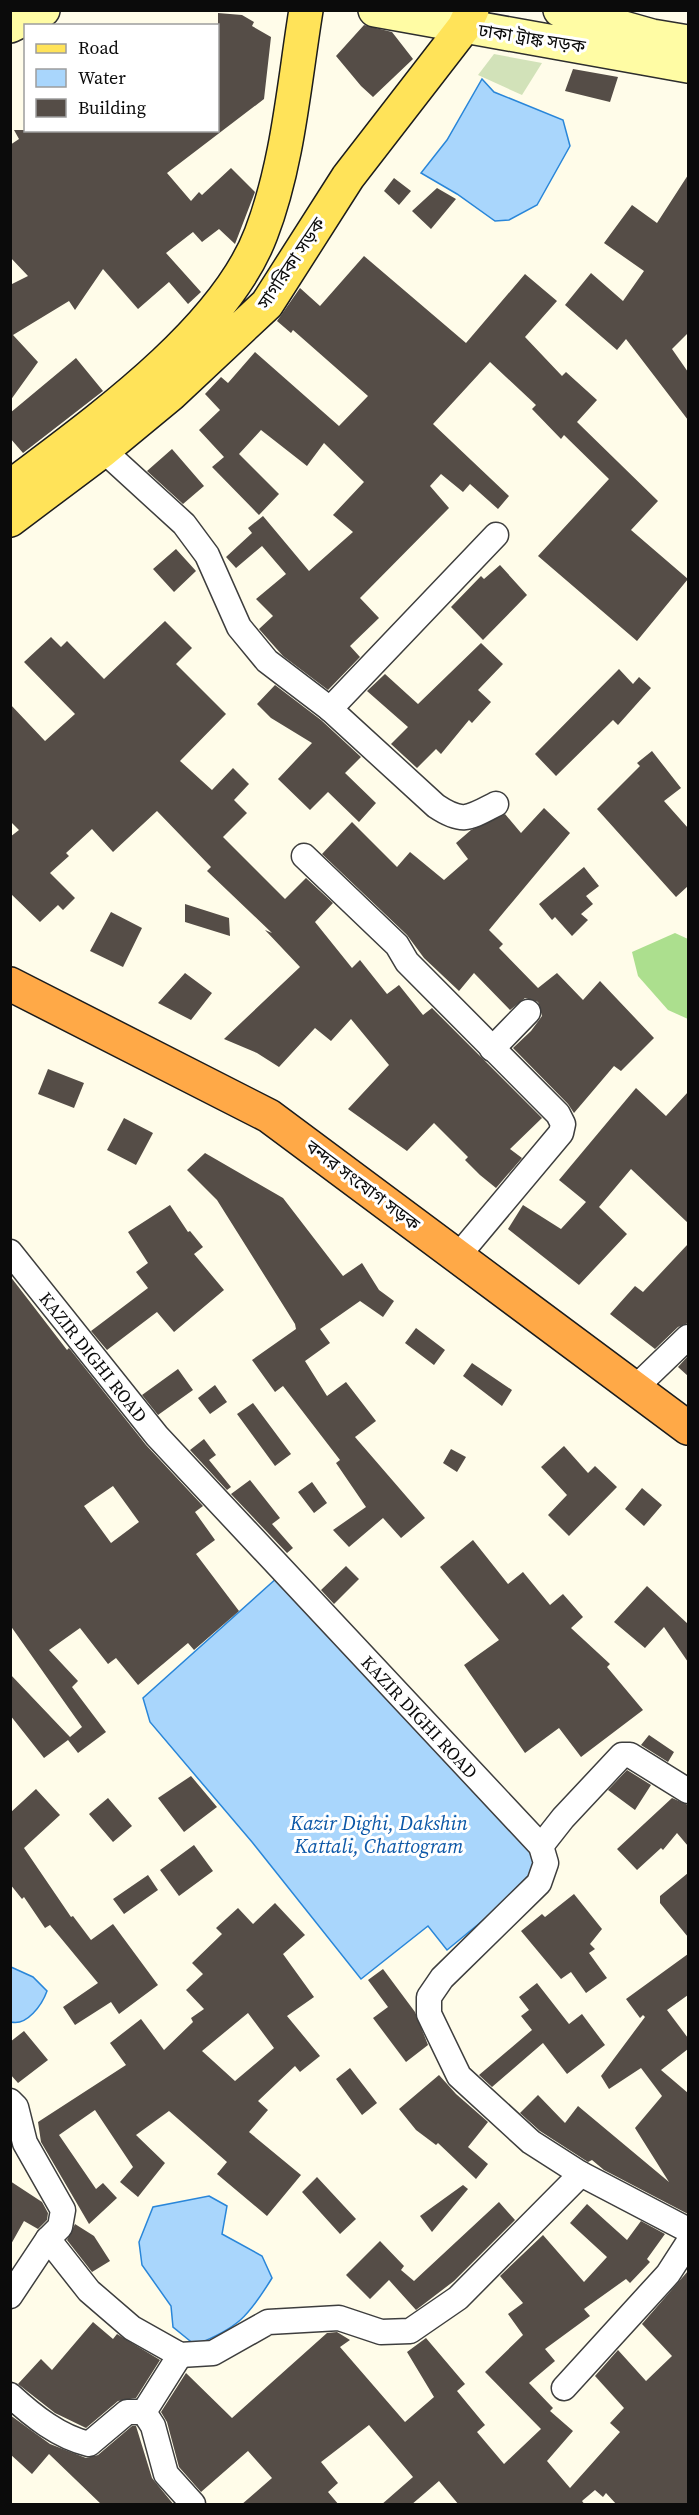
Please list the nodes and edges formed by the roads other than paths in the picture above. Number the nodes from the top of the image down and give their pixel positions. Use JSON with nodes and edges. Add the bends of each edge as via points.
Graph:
{"nodes":[{"id":1,"x":43,"y":10,"type":"edge"},
{"id":2,"x":306,"y":10,"type":"edge"},
{"id":3,"x":375,"y":10,"type":"edge"},
{"id":4,"x":561,"y":18,"type":"edge"},
{"id":5,"x":468,"y":19,"type":"edge"},
{"id":6,"x":10,"y":26,"type":"edge"},
{"id":7,"x":688,"y":42,"type":"edge"},
{"id":8,"x":688,"y":66,"type":"edge"},
{"id":9,"x":93,"y":441,"type":"junction"},
{"id":10,"x":10,"y":487,"type":"edge"},
{"id":11,"x":10,"y":520,"type":"edge"},
{"id":12,"x":496,"y":535,"type":"dead end"},
{"id":13,"x":330,"y":709,"type":"junction"},
{"id":14,"x":496,"y":804,"type":"dead end"},
{"id":15,"x":304,"y":856,"type":"dead end"},
{"id":16,"x":10,"y":984,"type":"edge"},
{"id":17,"x":10,"y":1005,"type":"edge"},
{"id":18,"x":528,"y":1012,"type":"dead end"},
{"id":19,"x":492,"y":1049,"type":"junction"},
{"id":20,"x":10,"y":1252,"type":"edge"},
{"id":21,"x":458,"y":1256,"type":"junction"},
{"id":22,"x":688,"y":1337,"type":"edge"},
{"id":23,"x":635,"y":1388,"type":"junction"},
{"id":24,"x":688,"y":1428,"type":"edge"},
{"id":25,"x":688,"y":1448,"type":"edge"},
{"id":26,"x":688,"y":1791,"type":"edge"},
{"id":27,"x":542,"y":1846,"type":"junction"},
{"id":28,"x":10,"y":2101,"type":"edge"},
{"id":29,"x":581,"y":2174,"type":"junction"},
{"id":30,"x":688,"y":2230,"type":"edge"},
{"id":31,"x":48,"y":2239,"type":"junction"},
{"id":32,"x":688,"y":2242,"type":"edge"},
{"id":33,"x":10,"y":2296,"type":"edge"},
{"id":34,"x":180,"y":2355,"type":"junction"},
{"id":35,"x":564,"y":2388,"type":"dead end"},
{"id":36,"x":10,"y":2396,"type":"edge"},
{"id":37,"x":144,"y":2412,"type":"junction"},
{"id":38,"x":193,"y":2505,"type":"edge"}],
"edges":[{"from":1,"to":6,"type":"main road"},
{"from":2,"to":9,"type":"main road","name":"সাগরিকা সড়ক","via":[[276,189],[261,236],[238,281],[214,313],[152,373]]},
{"from":3,"to":5,"type":"main road","name":"ঢাকা ট্রাঙ্ক সড়ক"},
{"from":4,"to":5,"type":"main road","name":"ঢাকা ট্রাঙ্ক সড়ক"},
{"from":4,"to":7,"type":"main road","name":"ঢাকা ট্রাঙ্ক সড়ক"},
{"from":4,"to":8,"type":"main road","name":"ঢাকা ট্রাঙ্ক সড়ক"},
{"from":5,"to":9,"type":"main road","name":"সাগরিকা সড়ক","via":[[348,177],[267,304],[171,394]]},
{"from":9,"to":10,"type":"main road","name":"সাগরিকা সড়ক"},
{"from":9,"to":11,"type":"main road","name":"সাগরিকা সড়ক"},
{"from":9,"to":13,"type":"street","via":[[184,524],[207,555],[239,627],[267,661]]},
{"from":12,"to":13,"type":"street"},
{"from":13,"to":14,"type":"street","via":[[452,817],[467,819]]},
{"from":15,"to":19,"type":"street","via":[[397,945],[407,962]]},
{"from":16,"to":21,"type":"highway","name":"বন্দর সংযোগ সড়ক","via":[[269,1116]]},
{"from":17,"to":25,"type":"highway","name":"বন্দর সংযোগ সড়ক","via":[[288,1147],[595,1382]]},
{"from":18,"to":19,"type":"street"},
{"from":19,"to":21,"type":"street","via":[[558,1114],[563,1124],[561,1133]]},
{"from":20,"to":27,"type":"street","name":"KAZIR DIGHI ROAD","via":[[157,1436]]},
{"from":21,"to":23,"type":"highway","name":"বন্দর সংযোগ সড়ক"},
{"from":22,"to":23,"type":"street"},
{"from":23,"to":24,"type":"highway","name":"বন্দর সংযোগ সড়ক"},
{"from":26,"to":27,"type":"street","via":[[630,1755],[622,1755]]},
{"from":27,"to":29,"type":"street","via":[[546,1863],[539,1883],[442,1978],[429,1997],[429,2014],[459,2076],[531,2142]]},
{"from":28,"to":31,"type":"street","via":[[16,2107],[25,2143],[63,2210],[60,2227]]},
{"from":29,"to":30,"type":"street"},
{"from":29,"to":34,"type":"street","via":[[458,2298],[410,2331],[381,2332],[339,2318],[268,2322],[213,2353]]},
{"from":31,"to":33,"type":"street"},
{"from":31,"to":34,"type":"street","via":[[89,2291],[132,2328]]},
{"from":32,"to":35,"type":"street","via":[[668,2274]]},
{"from":34,"to":37,"type":"street"},
{"from":36,"to":37,"type":"street","via":[[35,2417],[89,2444],[127,2412]]},
{"from":37,"to":38,"type":"street","via":[[153,2426],[165,2475]]}]}
